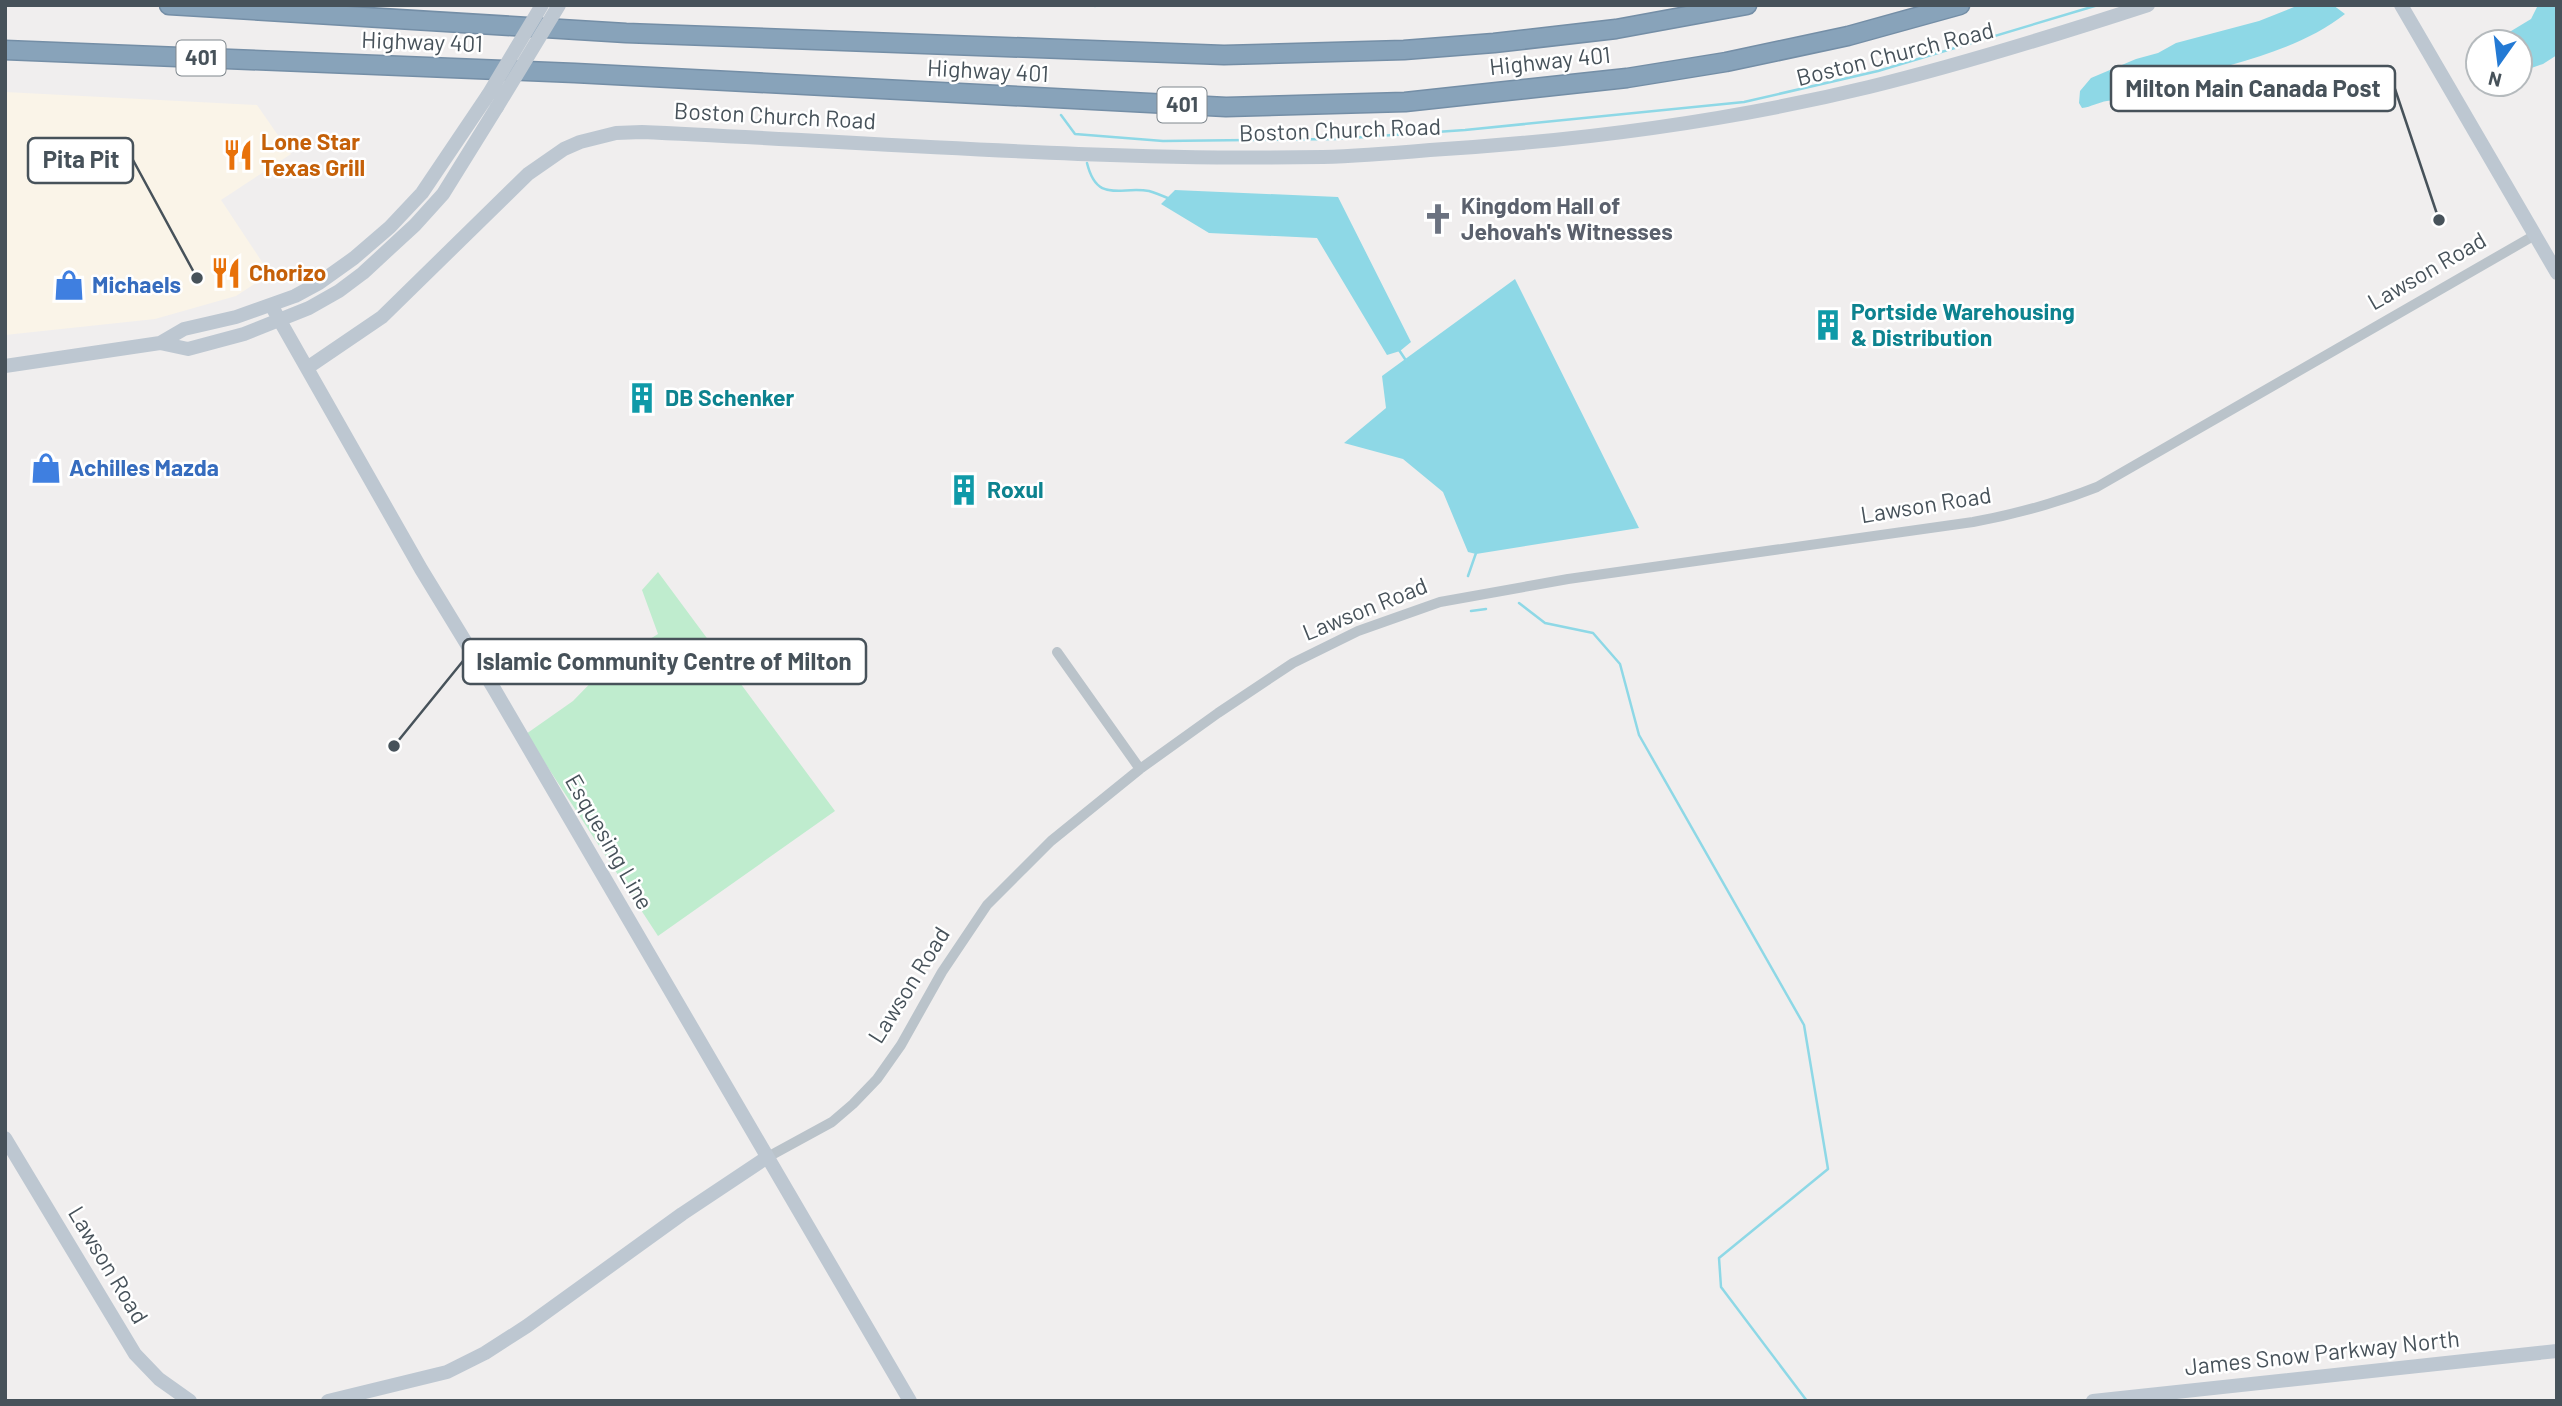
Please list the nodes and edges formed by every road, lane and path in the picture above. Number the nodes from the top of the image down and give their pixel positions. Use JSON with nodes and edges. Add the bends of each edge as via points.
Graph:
{"nodes":[{"id":1,"x":169,"y":5,"type":"edge"},
{"id":2,"x":542,"y":5,"type":"edge"},
{"id":3,"x":559,"y":5,"type":"edge"},
{"id":4,"x":1747,"y":5,"type":"edge"},
{"id":5,"x":1960,"y":5,"type":"edge"},
{"id":6,"x":2148,"y":5,"type":"edge"},
{"id":7,"x":2401,"y":5,"type":"edge"},
{"id":8,"x":5,"y":50,"type":"edge"},
{"id":9,"x":492,"y":101,"type":"junction"},
{"id":10,"x":2535,"y":235,"type":"junction"},
{"id":11,"x":2557,"y":273,"type":"edge"},
{"id":12,"x":271,"y":305,"type":"junction"},
{"id":13,"x":280,"y":321,"type":"junction"},
{"id":14,"x":160,"y":343,"type":"junction"},
{"id":15,"x":5,"y":366,"type":"edge"},
{"id":16,"x":307,"y":368,"type":"junction"},
{"id":17,"x":1057,"y":652,"type":"dead end"},
{"id":18,"x":1140,"y":769,"type":"junction"},
{"id":19,"x":5,"y":1138,"type":"edge"},
{"id":20,"x":766,"y":1158,"type":"junction"},
{"id":21,"x":2557,"y":1351,"type":"edge"},
{"id":22,"x":190,"y":1401,"type":"edge"},
{"id":23,"x":328,"y":1401,"type":"edge"},
{"id":24,"x":909,"y":1401,"type":"edge"},
{"id":25,"x":2093,"y":1401,"type":"edge"}],
"edges":[{"from":1,"to":4,"type":"highway","name":"Highway 401","number":"401","via":[[626,33],[1224,55],[1494,43],[1616,29]]},
{"from":2,"to":9,"type":"street","bridge":true},
{"from":3,"to":9,"type":"street","bridge":true},
{"from":5,"to":8,"type":"highway","name":"Highway 401","number":"401","via":[[1727,62],[1627,78],[1405,102],[1226,107]]},
{"from":6,"to":16,"type":"street","name":"Boston Church Road","via":[[1869,87],[1727,116],[1489,147],[1325,157],[1150,156],[642,132],[598,136],[564,149],[528,174],[382,317]]},
{"from":7,"to":10,"type":"street"},
{"from":9,"to":12,"type":"street","via":[[390,228],[319,283]]},
{"from":9,"to":13,"type":"street","via":[[443,194],[394,247],[339,291]]},
{"from":10,"to":11,"type":"street"},
{"from":10,"to":18,"type":"street","name":"Lawson Road","via":[[2109,481],[2068,499],[1973,523],[1581,577],[1440,602],[1358,631],[1293,663]]},
{"from":12,"to":13,"type":"street","name":"Esquesing Line"},
{"from":12,"to":14,"type":"street","via":[[184,330]]},
{"from":13,"to":14,"type":"street","via":[[188,349]]},
{"from":13,"to":16,"type":"street","name":"Esquesing Line"},
{"from":14,"to":15,"type":"street"},
{"from":16,"to":20,"type":"street","name":"Esquesing Line"},
{"from":17,"to":18,"type":"street"},
{"from":18,"to":20,"type":"street","name":"Lawson Road","via":[[1051,841],[987,905],[901,1045],[853,1104],[813,1134]]},
{"from":19,"to":22,"type":"street","name":"Lawson Road","via":[[135,1354]]},
{"from":20,"to":23,"type":"street","name":"Lawson Road","via":[[485,1353],[447,1372]]},
{"from":20,"to":24,"type":"street","name":"Esquesing Line"},
{"from":21,"to":25,"type":"street","name":"James Snow Parkway North"}]}
